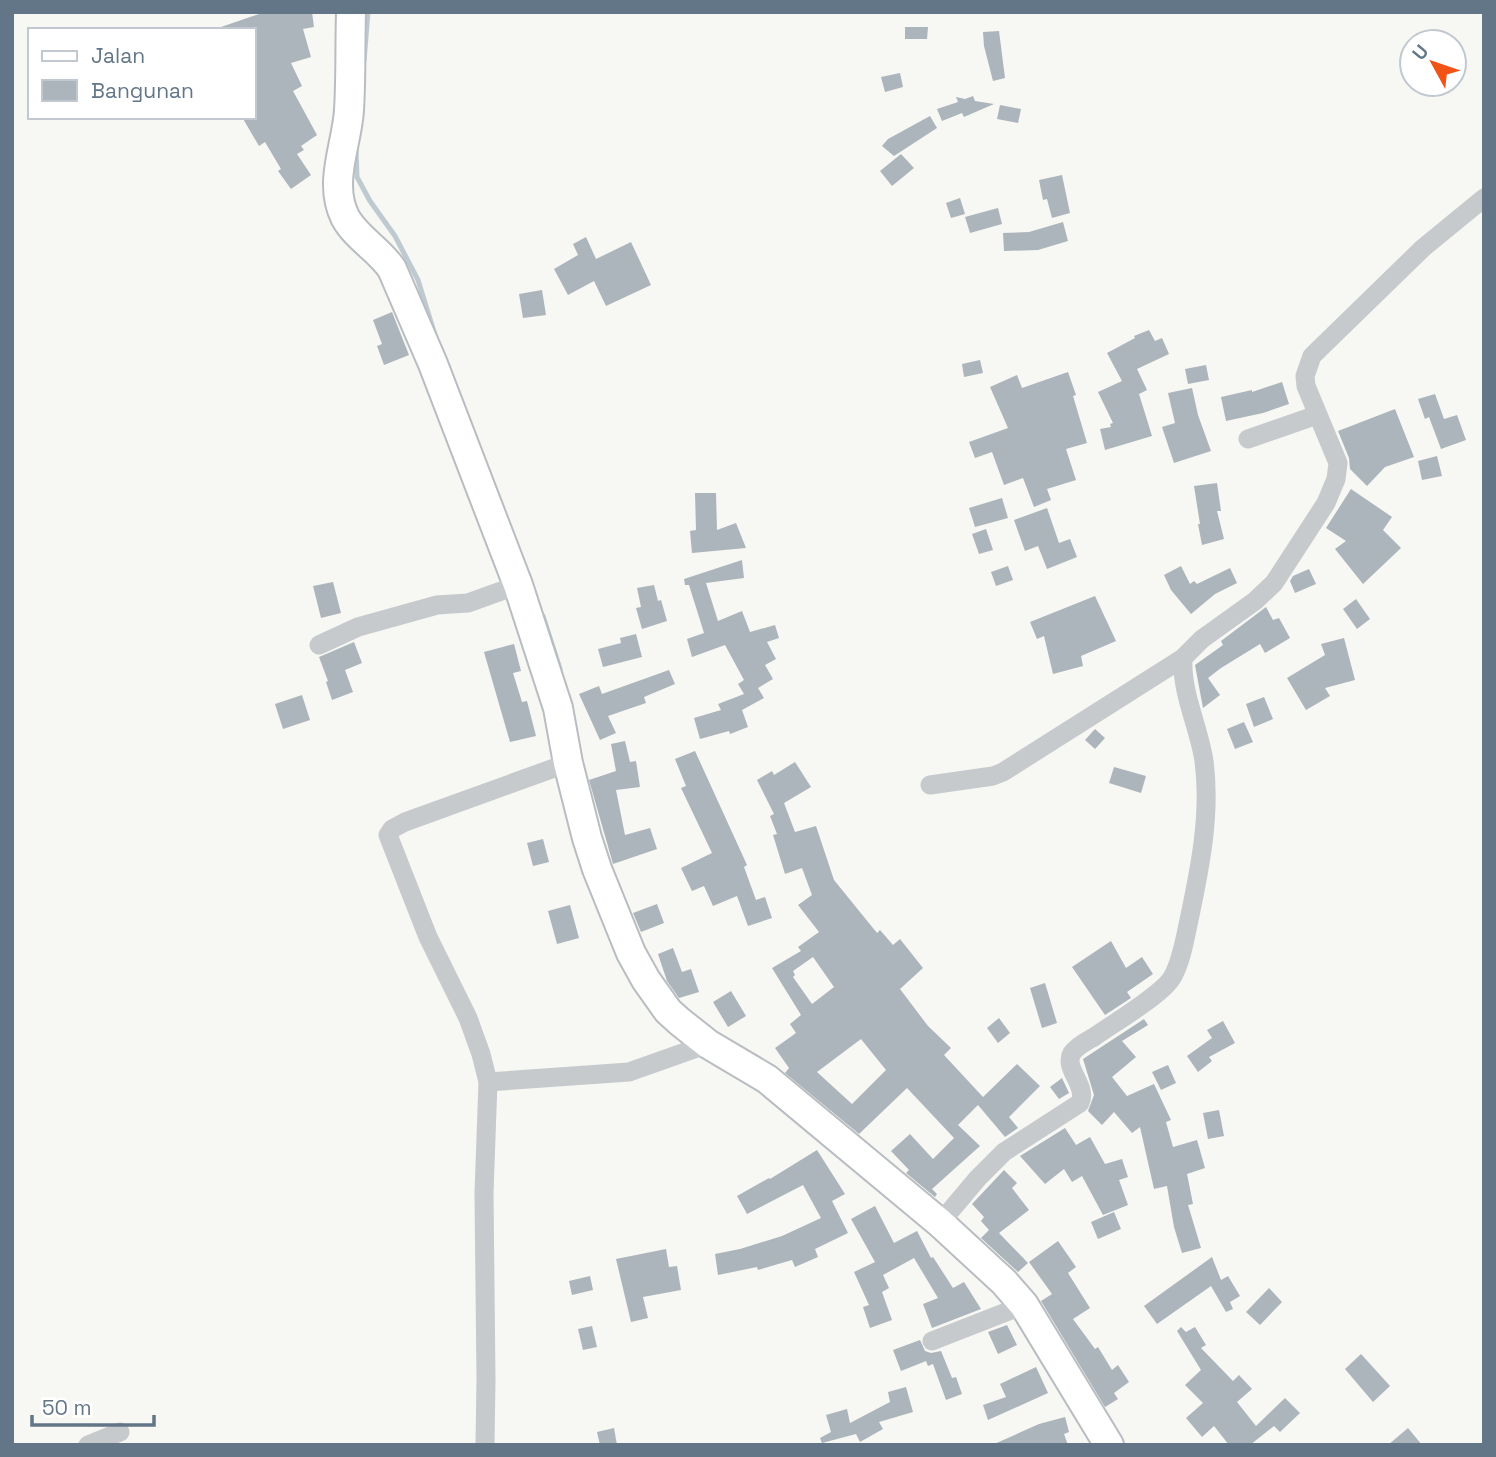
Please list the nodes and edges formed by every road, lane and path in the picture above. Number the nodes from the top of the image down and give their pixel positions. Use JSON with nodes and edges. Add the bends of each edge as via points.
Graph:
{"nodes":[{"id":1,"x":351,"y":12,"type":"edge"},
{"id":2,"x":1484,"y":198,"type":"edge"},
{"id":3,"x":1317,"y":415,"type":"junction"},
{"id":4,"x":1248,"y":439,"type":"dead end"},
{"id":5,"x":518,"y":584,"type":"junction"},
{"id":6,"x":319,"y":645,"type":"dead end"},
{"id":7,"x":1183,"y":657,"type":"junction"},
{"id":8,"x":568,"y":763,"type":"junction"},
{"id":9,"x":930,"y":785,"type":"dead end"},
{"id":10,"x":708,"y":1044,"type":"junction"},
{"id":11,"x":488,"y":1082,"type":"junction"},
{"id":12,"x":940,"y":1223,"type":"junction"},
{"id":13,"x":1024,"y":1305,"type":"junction"},
{"id":14,"x":932,"y":1342,"type":"dead end"},
{"id":15,"x":120,"y":1432,"type":"dead end"},
{"id":16,"x":88,"y":1445,"type":"edge"},
{"id":17,"x":485,"y":1445,"type":"edge"},
{"id":18,"x":1109,"y":1445,"type":"edge"}],
"edges":[{"from":1,"to":5,"type":"street","via":[[349,113],[339,159],[343,212],[392,270]]},
{"from":2,"to":3,"type":"street","via":[[1423,248],[1312,356],[1305,376]]},
{"from":3,"to":4,"type":"street"},
{"from":3,"to":7,"type":"street","via":[[1338,463],[1326,503],[1274,583]]},
{"from":5,"to":6,"type":"street","via":[[468,603],[437,605],[358,627]]},
{"from":5,"to":8,"type":"street","via":[[558,708]]},
{"from":7,"to":9,"type":"street","via":[[1003,772]]},
{"from":7,"to":12,"type":"street","via":[[1184,685],[1199,735],[1207,804],[1195,890],[1176,971],[1168,984],[1073,1051],[1070,1063],[1083,1094],[1080,1103],[1004,1152]]},
{"from":8,"to":10,"type":"street","via":[[597,869],[631,953],[668,1011]]},
{"from":8,"to":11,"type":"street","via":[[405,822],[388,835],[428,937],[468,1018]]},
{"from":10,"to":11,"type":"street","via":[[629,1072]]},
{"from":10,"to":12,"type":"street","via":[[767,1079]]},
{"from":11,"to":17,"type":"street"},
{"from":12,"to":13,"type":"street","via":[[985,1262]]},
{"from":13,"to":14,"type":"street"},
{"from":13,"to":18,"type":"street"},
{"from":15,"to":16,"type":"street"}]}
